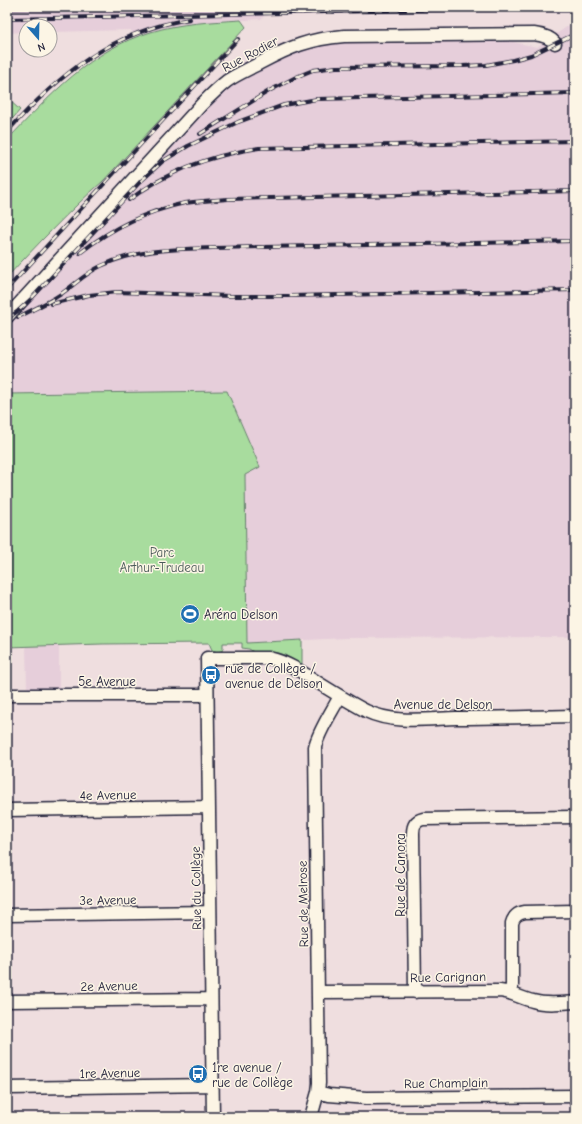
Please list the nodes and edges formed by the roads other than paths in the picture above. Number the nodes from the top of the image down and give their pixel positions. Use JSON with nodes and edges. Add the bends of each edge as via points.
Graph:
{"nodes":[{"id":1,"x":555,"y":43,"type":"dead end"},
{"id":2,"x":7,"y":317,"type":"edge"},
{"id":3,"x":207,"y":658,"type":"joint"},
{"id":4,"x":7,"y":695,"type":"edge"},
{"id":5,"x":207,"y":695,"type":"junction"},
{"id":6,"x":340,"y":696,"type":"junction"},
{"id":7,"x":575,"y":716,"type":"edge"},
{"id":8,"x":209,"y":807,"type":"junction"},
{"id":9,"x":7,"y":810,"type":"edge"},
{"id":10,"x":575,"y":817,"type":"edge"},
{"id":11,"x":575,"y":911,"type":"edge"},
{"id":12,"x":210,"y":912,"type":"junction"},
{"id":13,"x":7,"y":915,"type":"edge"},
{"id":14,"x":319,"y":992,"type":"junction"},
{"id":15,"x":415,"y":992,"type":"junction"},
{"id":16,"x":510,"y":993,"type":"junction"},
{"id":17,"x":211,"y":999,"type":"junction"},
{"id":18,"x":7,"y":1001,"type":"edge"},
{"id":19,"x":575,"y":1002,"type":"edge"},
{"id":20,"x":213,"y":1085,"type":"junction"},
{"id":21,"x":7,"y":1088,"type":"edge"},
{"id":22,"x":318,"y":1092,"type":"junction"},
{"id":23,"x":575,"y":1096,"type":"edge"},
{"id":24,"x":213,"y":1117,"type":"edge"},
{"id":25,"x":311,"y":1117,"type":"edge"}],
"edges":[{"from":1,"to":2,"type":"street","name":"Rue Rodier","via":[[550,38],[534,34],[344,36],[313,40],[283,51],[237,74],[197,110]]},
{"from":3,"to":5,"type":"street","name":"Rue du Collège"},
{"from":3,"to":6,"type":"street","name":"Avenue de Delson","via":[[269,658],[285,662]]},
{"from":4,"to":5,"type":"street","name":"5e Avenue"},
{"from":5,"to":8,"type":"street","name":"Rue du Collège"},
{"from":6,"to":7,"type":"street","name":"Avenue de Delson","via":[[374,715],[394,719]]},
{"from":6,"to":14,"type":"street","name":"Rue de Melrose","via":[[315,747]]},
{"from":8,"to":9,"type":"street","name":"4e Avenue"},
{"from":8,"to":12,"type":"street","name":"Rue du Collège"},
{"from":10,"to":15,"type":"street","name":"Rue de Canora","via":[[423,819],[414,825]]},
{"from":11,"to":16,"type":"street","via":[[525,912],[515,916],[512,923]]},
{"from":12,"to":13,"type":"street","name":"3e Avenue"},
{"from":12,"to":17,"type":"street","name":"Rue du Collège"},
{"from":14,"to":15,"type":"street","name":"Rue Carignan"},
{"from":14,"to":22,"type":"street","name":"Rue de Melrose"},
{"from":15,"to":16,"type":"street","name":"Rue Carignan"},
{"from":16,"to":19,"type":"street","name":"Rue Carignan","via":[[540,1003]]},
{"from":17,"to":18,"type":"street","name":"2e Avenue"},
{"from":17,"to":20,"type":"street","name":"Rue du Collège"},
{"from":20,"to":21,"type":"street","name":"1re Avenue"},
{"from":20,"to":24,"type":"street","name":"Rue du Collège"},
{"from":22,"to":23,"type":"street","name":"Rue Champlain","via":[[366,1098]]},
{"from":22,"to":25,"type":"street","name":"Rue de Melrose"}]}
